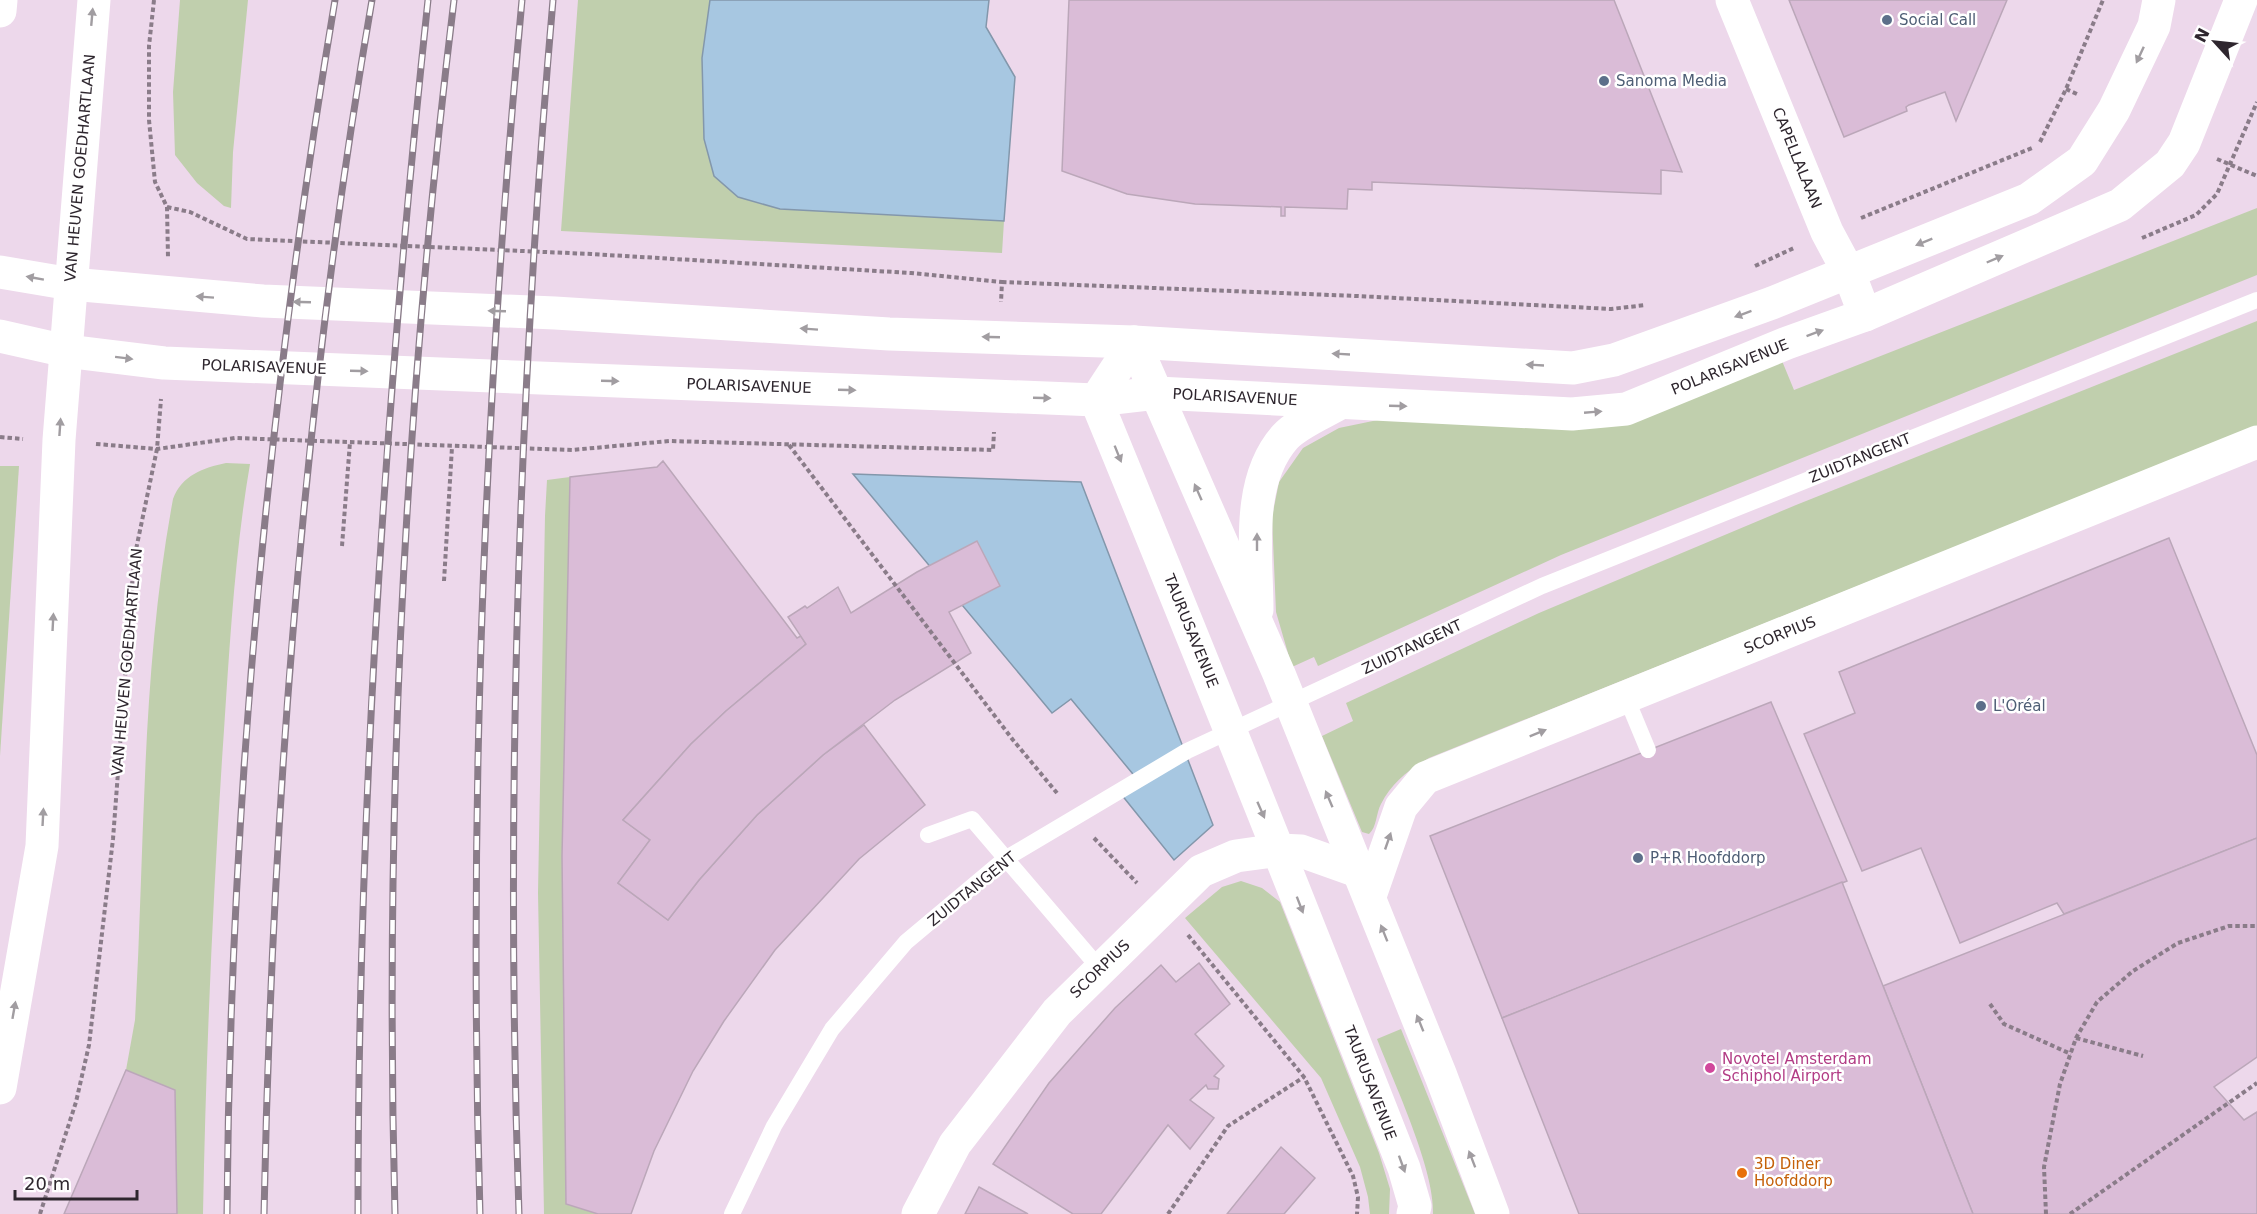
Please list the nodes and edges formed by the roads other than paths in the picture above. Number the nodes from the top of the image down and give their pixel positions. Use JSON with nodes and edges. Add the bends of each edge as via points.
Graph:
{"nodes":[{"id":1,"x":1,"y":0,"type":"edge"},
{"id":2,"x":94,"y":0,"type":"edge"},
{"id":3,"x":1732,"y":0,"type":"edge"},
{"id":4,"x":2158,"y":0,"type":"edge"},
{"id":5,"x":2241,"y":0,"type":"edge"},
{"id":6,"x":2248,"y":0,"type":"edge"},
{"id":7,"x":2257,"y":4,"type":"edge"},
{"id":8,"x":0,"y":11,"type":"edge"},
{"id":9,"x":0,"y":272,"type":"edge"},
{"id":10,"x":1849,"y":273,"type":"junction"},
{"id":11,"x":71,"y":285,"type":"junction"},
{"id":12,"x":2257,"y":300,"type":"edge"},
{"id":13,"x":1865,"y":315,"type":"junction"},
{"id":14,"x":0,"y":336,"type":"edge"},
{"id":15,"x":1134,"y":342,"type":"junction"},
{"id":16,"x":66,"y":351,"type":"junction"},
{"id":17,"x":1157,"y":393,"type":"junction"},
{"id":18,"x":1096,"y":400,"type":"junction"},
{"id":19,"x":1340,"y":403,"type":"junction"},
{"id":20,"x":2257,"y":442,"type":"edge"},
{"id":21,"x":1257,"y":621,"type":"junction"},
{"id":22,"x":1626,"y":697,"type":"junction"},
{"id":23,"x":1648,"y":750,"type":"dead end"},
{"id":24,"x":928,"y":835,"type":"dead end"},
{"id":25,"x":1279,"y":850,"type":"junction"},
{"id":26,"x":1365,"y":884,"type":"junction"},
{"id":27,"x":1101,"y":969,"type":"junction"},
{"id":28,"x":0,"y":1088,"type":"edge"},
{"id":29,"x":732,"y":1214,"type":"edge"},
{"id":30,"x":918,"y":1214,"type":"edge"},
{"id":31,"x":1413,"y":1214,"type":"edge"},
{"id":32,"x":1493,"y":1214,"type":"edge"}],
"edges":[{"from":1,"to":8,"type":"main road"},
{"from":11,"to":2,"type":"main road","name":"VAN HEUVEN GOEDHARTLAAN","one_way":true},
{"from":3,"to":10,"type":"main road","name":"CAPELLALAAN","via":[[1827,232]]},
{"from":4,"to":10,"type":"main road","one_way":true,"via":[[2149,36],[2114,110],[2082,161],[2030,199]]},
{"from":13,"to":5,"type":"main road","name":"POLARISAVENUE","one_way":true,"via":[[2120,205],[2170,164],[2184,143]]},
{"from":6,"to":7,"type":"main road"},
{"from":11,"to":9,"type":"main road","one_way":true},
{"from":10,"to":13,"type":"main road","name":"CAPELLALAAN"},
{"from":10,"to":15,"type":"main road","one_way":true,"via":[[1614,360],[1573,368]]},
{"from":15,"to":11,"type":"main road","one_way":true,"via":[[889,334],[166,294]]},
{"from":11,"to":16,"type":"main road","name":"VAN HEUVEN GOEDHARTLAAN"},
{"from":12,"to":29,"type":"lane","name":"ZUIDTANGENT","via":[[1542,586],[1156,769],[1005,860],[906,942],[832,1029],[774,1126]]},
{"from":19,"to":13,"type":"main road","name":"POLARISAVENUE","one_way":true,"via":[[1572,414],[1626,409]]},
{"from":14,"to":16,"type":"main road","name":"POLARISAVENUE"},
{"from":15,"to":17,"type":"main road"},
{"from":15,"to":18,"type":"main road"},
{"from":16,"to":18,"type":"main road","name":"POLARISAVENUE","one_way":true,"via":[[164,363]]},
{"from":28,"to":16,"type":"main road","name":"VAN HEUVEN GOEDHARTLAAN","one_way":true,"via":[[42,846]]},
{"from":17,"to":18,"type":"main road","name":"POLARISAVENUE"},
{"from":17,"to":19,"type":"main road","name":"POLARISAVENUE"},
{"from":21,"to":17,"type":"main road","one_way":true},
{"from":18,"to":25,"type":"main road","name":"TAURUSAVENUE","one_way":true},
{"from":21,"to":19,"type":"main road","one_way":true,"via":[[1257,504],[1271,455],[1287,435]]},
{"from":20,"to":22,"type":"main road","name":"SCORPIUS"},
{"from":26,"to":21,"type":"main road","one_way":true},
{"from":22,"to":23,"type":"lane"},
{"from":26,"to":22,"type":"main road","name":"SCORPIUS","one_way":true,"via":[[1401,807],[1425,778]]},
{"from":24,"to":27,"type":"lane","via":[[972,819]]},
{"from":25,"to":26,"type":"main road","name":"SCORPIUS","via":[[1301,851]]},
{"from":25,"to":27,"type":"main road","name":"SCORPIUS","via":[[1236,856],[1201,871]]},
{"from":25,"to":31,"type":"main road","name":"TAURUSAVENUE","one_way":true,"via":[[1404,1168],[1415,1206]]},
{"from":32,"to":26,"type":"main road","one_way":true},
{"from":27,"to":30,"type":"main road","name":"SCORPIUS","via":[[1057,1012],[955,1144]]}]}
